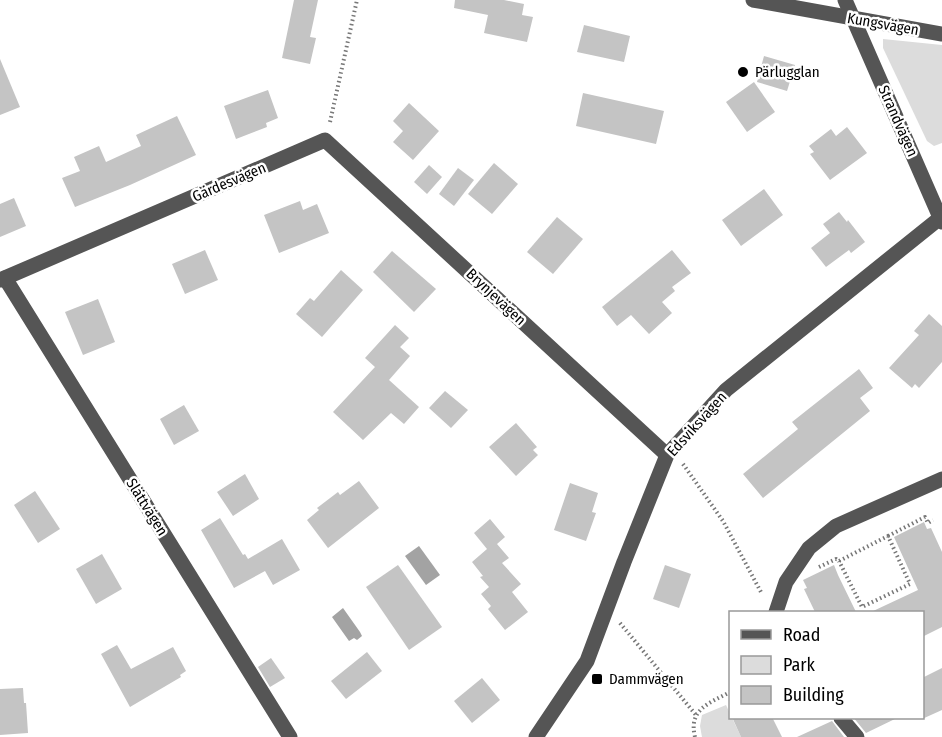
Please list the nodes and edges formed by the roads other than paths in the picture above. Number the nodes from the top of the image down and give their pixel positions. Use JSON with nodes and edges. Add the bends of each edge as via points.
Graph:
{"nodes":[{"id":1,"x":753,"y":0,"type":"edge"},
{"id":2,"x":845,"y":0,"type":"edge"},
{"id":3,"x":853,"y":20,"type":"junction"},
{"id":4,"x":942,"y":34,"type":"edge"},
{"id":5,"x":326,"y":140,"type":"joint"},
{"id":6,"x":941,"y":220,"type":"edge"},
{"id":7,"x":2,"y":279,"type":"edge"},
{"id":8,"x":673,"y":457,"type":"junction"},
{"id":9,"x":942,"y":479,"type":"edge"},
{"id":10,"x":777,"y":608,"type":"edge"},
{"id":11,"x":843,"y":719,"type":"edge"},
{"id":12,"x":290,"y":737,"type":"edge"},
{"id":13,"x":536,"y":737,"type":"edge"},
{"id":14,"x":857,"y":737,"type":"edge"}],
"edges":[{"from":1,"to":3,"type":"street","name":"Kungsvägen"},
{"from":2,"to":3,"type":"street"},
{"from":3,"to":4,"type":"street","name":"Kungsvägen"},
{"from":3,"to":6,"type":"street","name":"Strandvägen"},
{"from":5,"to":7,"type":"street","name":"Gärdesvägen"},
{"from":5,"to":8,"type":"street","name":"Brynjevägen"},
{"from":6,"to":8,"type":"street","name":"Edsviksvägen","via":[[726,390]]},
{"from":7,"to":12,"type":"street","name":"Slättvägen"},
{"from":8,"to":13,"type":"street","name":"Edsviksvägen","via":[[624,562],[587,661]]},
{"from":9,"to":10,"type":"street","via":[[836,526],[809,548],[786,582]]},
{"from":11,"to":14,"type":"street"}]}
